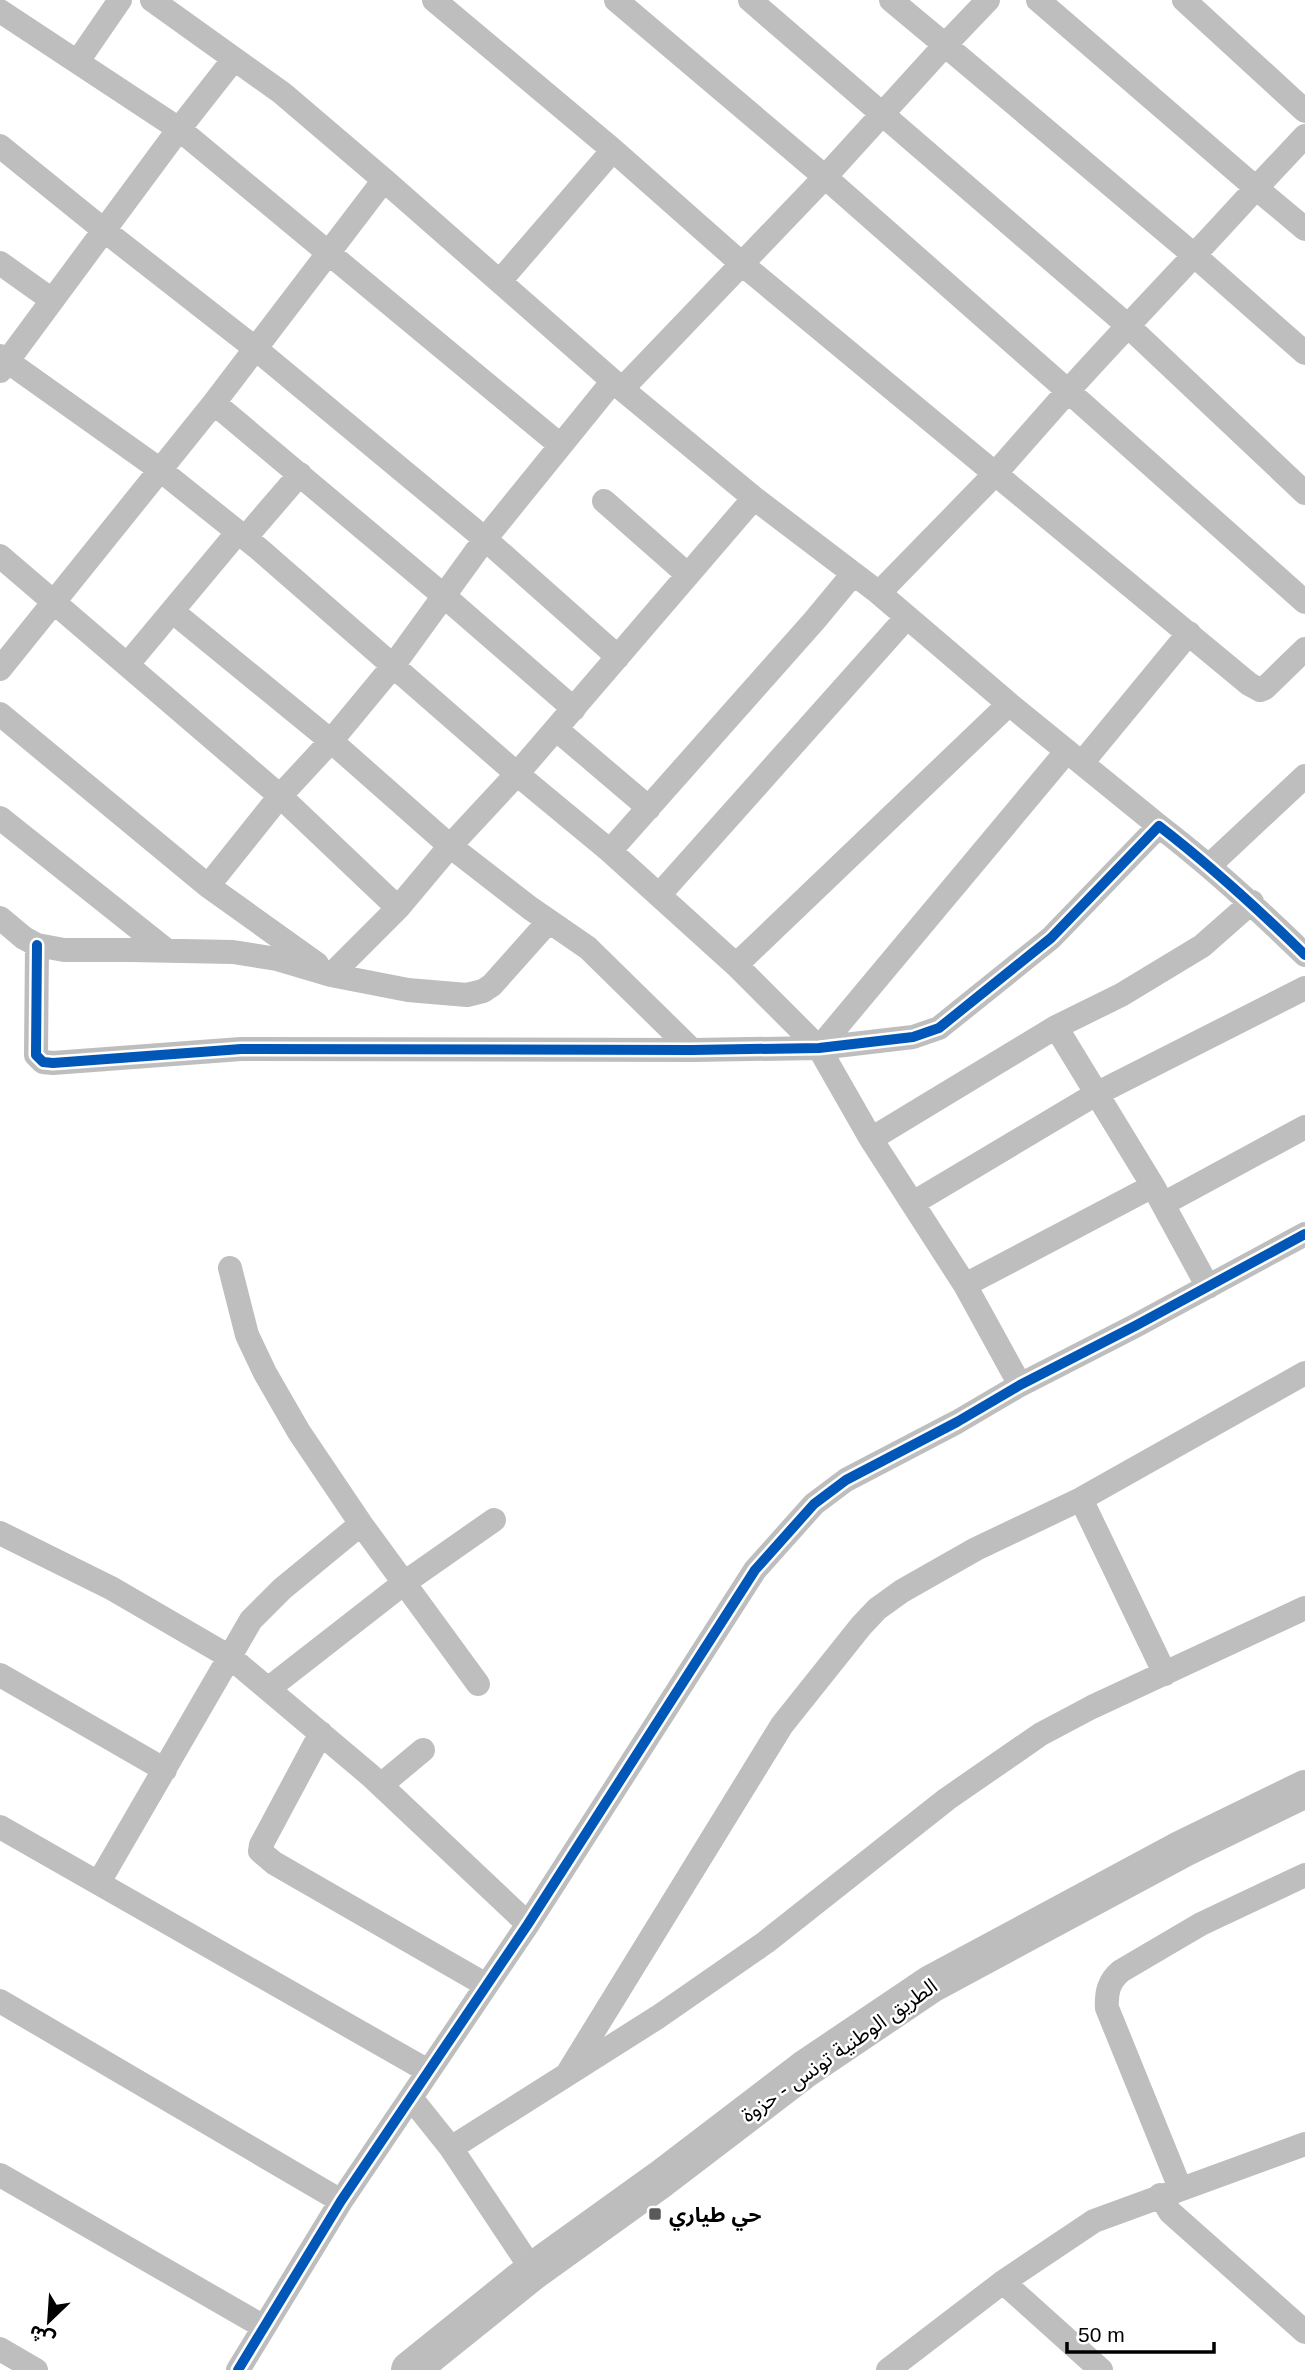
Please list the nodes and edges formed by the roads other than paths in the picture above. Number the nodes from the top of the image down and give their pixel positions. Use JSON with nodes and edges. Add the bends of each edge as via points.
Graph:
{"nodes":[{"id":1,"x":120,"y":0,"type":"edge"},
{"id":2,"x":152,"y":0,"type":"edge"},
{"id":3,"x":434,"y":0,"type":"edge"},
{"id":4,"x":616,"y":0,"type":"edge"},
{"id":5,"x":750,"y":0,"type":"edge"},
{"id":6,"x":891,"y":0,"type":"edge"},
{"id":7,"x":989,"y":0,"type":"edge"},
{"id":8,"x":1038,"y":0,"type":"edge"},
{"id":9,"x":1184,"y":0,"type":"edge"},
{"id":10,"x":0,"y":11,"type":"edge"},
{"id":11,"x":945,"y":45,"type":"junction"},
{"id":12,"x":234,"y":59,"type":"junction"},
{"id":13,"x":78,"y":61,"type":"junction"},
{"id":14,"x":1305,"y":111,"type":"edge"},
{"id":15,"x":883,"y":114,"type":"junction"},
{"id":16,"x":179,"y":129,"type":"junction"},
{"id":17,"x":1305,"y":136,"type":"edge"},
{"id":18,"x":0,"y":146,"type":"edge"},
{"id":19,"x":613,"y":150,"type":"junction"},
{"id":20,"x":825,"y":177,"type":"junction"},
{"id":21,"x":384,"y":180,"type":"junction"},
{"id":22,"x":1256,"y":188,"type":"junction"},
{"id":23,"x":1305,"y":229,"type":"edge"},
{"id":24,"x":104,"y":231,"type":"junction"},
{"id":25,"x":330,"y":253,"type":"junction"},
{"id":26,"x":1195,"y":256,"type":"junction"},
{"id":27,"x":0,"y":263,"type":"edge"},
{"id":28,"x":742,"y":264,"type":"junction"},
{"id":29,"x":500,"y":281,"type":"junction"},
{"id":30,"x":52,"y":300,"type":"junction"},
{"id":31,"x":1127,"y":325,"type":"junction"},
{"id":32,"x":256,"y":349,"type":"junction"},
{"id":33,"x":1305,"y":353,"type":"edge"},
{"id":34,"x":3,"y":363,"type":"edge"},
{"id":35,"x":617,"y":386,"type":"junction"},
{"id":36,"x":1068,"y":391,"type":"junction"},
{"id":37,"x":214,"y":403,"type":"junction"},
{"id":38,"x":560,"y":445,"type":"junction"},
{"id":39,"x":159,"y":469,"type":"junction"},
{"id":40,"x":300,"y":474,"type":"junction"},
{"id":41,"x":994,"y":475,"type":"junction"},
{"id":42,"x":1305,"y":493,"type":"edge"},
{"id":43,"x":754,"y":498,"type":"junction"},
{"id":44,"x":604,"y":501,"type":"dead end"},
{"id":45,"x":242,"y":535,"type":"junction"},
{"id":46,"x":485,"y":539,"type":"junction"},
{"id":47,"x":0,"y":556,"type":"edge"},
{"id":48,"x":853,"y":574,"type":"junction"},
{"id":49,"x":688,"y":575,"type":"junction"},
{"id":50,"x":878,"y":593,"type":"junction"},
{"id":51,"x":444,"y":596,"type":"junction"},
{"id":52,"x":55,"y":602,"type":"junction"},
{"id":53,"x":1305,"y":602,"type":"edge"},
{"id":54,"x":172,"y":611,"type":"junction"},
{"id":55,"x":907,"y":617,"type":"junction"},
{"id":56,"x":1189,"y":634,"type":"junction"},
{"id":57,"x":1305,"y":649,"type":"edge"},
{"id":58,"x":618,"y":657,"type":"junction"},
{"id":59,"x":127,"y":664,"type":"junction"},
{"id":60,"x":393,"y":666,"type":"junction"},
{"id":61,"x":0,"y":669,"type":"edge"},
{"id":62,"x":1009,"y":704,"type":"junction"},
{"id":63,"x":574,"y":709,"type":"junction"},
{"id":64,"x":0,"y":714,"type":"edge"},
{"id":65,"x":556,"y":729,"type":"junction"},
{"id":66,"x":331,"y":741,"type":"junction"},
{"id":67,"x":1075,"y":757,"type":"junction"},
{"id":68,"x":517,"y":774,"type":"junction"},
{"id":69,"x":1305,"y":776,"type":"edge"},
{"id":70,"x":280,"y":796,"type":"junction"},
{"id":71,"x":649,"y":808,"type":"junction"},
{"id":72,"x":0,"y":818,"type":"edge"},
{"id":73,"x":1159,"y":826,"type":"junction"},
{"id":74,"x":450,"y":846,"type":"junction"},
{"id":75,"x":610,"y":851,"type":"junction"},
{"id":76,"x":1210,"y":865,"type":"junction"},
{"id":77,"x":208,"y":886,"type":"junction"},
{"id":78,"x":660,"y":894,"type":"junction"},
{"id":79,"x":1252,"y":902,"type":"junction"},
{"id":80,"x":398,"y":908,"type":"junction"},
{"id":81,"x":0,"y":918,"type":"edge"},
{"id":82,"x":549,"y":921,"type":"junction"},
{"id":83,"x":37,"y":946,"type":"junction"},
{"id":84,"x":166,"y":950,"type":"junction"},
{"id":85,"x":1305,"y":955,"type":"edge"},
{"id":86,"x":736,"y":965,"type":"junction"},
{"id":87,"x":331,"y":975,"type":"junction"},
{"id":88,"x":1305,"y":988,"type":"edge"},
{"id":89,"x":1056,"y":1027,"type":"junction"},
{"id":90,"x":819,"y":1048,"type":"junction"},
{"id":91,"x":692,"y":1050,"type":"junction"},
{"id":92,"x":1096,"y":1094,"type":"junction"},
{"id":93,"x":1305,"y":1127,"type":"edge"},
{"id":94,"x":871,"y":1139,"type":"junction"},
{"id":95,"x":1158,"y":1195,"type":"junction"},
{"id":96,"x":913,"y":1203,"type":"junction"},
{"id":97,"x":1305,"y":1234,"type":"edge"},
{"id":98,"x":230,"y":1268,"type":"dead end"},
{"id":99,"x":965,"y":1285,"type":"junction"},
{"id":100,"x":1208,"y":1287,"type":"junction"},
{"id":101,"x":1305,"y":1373,"type":"edge"},
{"id":102,"x":1020,"y":1385,"type":"junction"},
{"id":103,"x":1082,"y":1499,"type":"junction"},
{"id":104,"x":494,"y":1520,"type":"dead end"},
{"id":105,"x":361,"y":1524,"type":"junction"},
{"id":106,"x":0,"y":1533,"type":"edge"},
{"id":107,"x":404,"y":1583,"type":"junction"},
{"id":108,"x":1305,"y":1608,"type":"edge"},
{"id":109,"x":230,"y":1657,"type":"junction"},
{"id":110,"x":1165,"y":1674,"type":"junction"},
{"id":111,"x":0,"y":1675,"type":"edge"},
{"id":112,"x":478,"y":1684,"type":"dead end"},
{"id":113,"x":268,"y":1689,"type":"junction"},
{"id":114,"x":321,"y":1733,"type":"junction"},
{"id":115,"x":423,"y":1750,"type":"dead end"},
{"id":116,"x":165,"y":1770,"type":"junction"},
{"id":117,"x":381,"y":1786,"type":"junction"},
{"id":118,"x":1305,"y":1789,"type":"edge"},
{"id":119,"x":0,"y":1828,"type":"edge"},
{"id":120,"x":1305,"y":1875,"type":"edge"},
{"id":121,"x":99,"y":1882,"type":"junction"},
{"id":122,"x":528,"y":1924,"type":"junction"},
{"id":123,"x":486,"y":1985,"type":"junction"},
{"id":124,"x":0,"y":2001,"type":"edge"},
{"id":125,"x":428,"y":2071,"type":"junction"},
{"id":126,"x":567,"y":2075,"type":"junction"},
{"id":127,"x":411,"y":2098,"type":"junction"},
{"id":128,"x":1305,"y":2144,"type":"edge"},
{"id":129,"x":451,"y":2148,"type":"junction"},
{"id":130,"x":0,"y":2175,"type":"edge"},
{"id":131,"x":1170,"y":2192,"type":"junction"},
{"id":132,"x":341,"y":2202,"type":"junction"},
{"id":133,"x":533,"y":2272,"type":"junction"},
{"id":134,"x":1003,"y":2282,"type":"junction"},
{"id":135,"x":264,"y":2327,"type":"junction"},
{"id":136,"x":1305,"y":2332,"type":"edge"},
{"id":137,"x":0,"y":2349,"type":"edge"},
{"id":138,"x":34,"y":2369,"type":"edge"},
{"id":139,"x":238,"y":2370,"type":"edge"},
{"id":140,"x":410,"y":2370,"type":"edge"},
{"id":141,"x":888,"y":2370,"type":"edge"},
{"id":142,"x":1101,"y":2370,"type":"edge"}],
"edges":[{"from":1,"to":13,"type":"street"},
{"from":2,"to":12,"type":"street"},
{"from":3,"to":19,"type":"street"},
{"from":4,"to":20,"type":"street"},
{"from":5,"to":15,"type":"street"},
{"from":6,"to":11,"type":"street"},
{"from":7,"to":11,"type":"street"},
{"from":8,"to":22,"type":"street"},
{"from":9,"to":14,"type":"street"},
{"from":10,"to":13,"type":"street"},
{"from":11,"to":15,"type":"street"},
{"from":11,"to":26,"type":"street"},
{"from":12,"to":16,"type":"street"},
{"from":12,"to":21,"type":"street","via":[[282,93]]},
{"from":13,"to":16,"type":"street"},
{"from":15,"to":20,"type":"street"},
{"from":15,"to":31,"type":"street"},
{"from":16,"to":24,"type":"street"},
{"from":16,"to":25,"type":"street"},
{"from":17,"to":22,"type":"street"},
{"from":18,"to":24,"type":"street"},
{"from":19,"to":28,"type":"street"},
{"from":19,"to":29,"type":"street"},
{"from":20,"to":28,"type":"street"},
{"from":20,"to":36,"type":"street"},
{"from":21,"to":25,"type":"street"},
{"from":21,"to":29,"type":"street"},
{"from":22,"to":23,"type":"street"},
{"from":22,"to":26,"type":"street"},
{"from":24,"to":30,"type":"street"},
{"from":24,"to":32,"type":"street"},
{"from":25,"to":32,"type":"street"},
{"from":25,"to":38,"type":"street"},
{"from":26,"to":31,"type":"street"},
{"from":26,"to":33,"type":"street"},
{"from":27,"to":30,"type":"street"},
{"from":28,"to":35,"type":"street"},
{"from":28,"to":41,"type":"street"},
{"from":29,"to":35,"type":"street"},
{"from":30,"to":34,"type":"street"},
{"from":31,"to":36,"type":"street"},
{"from":31,"to":42,"type":"street"},
{"from":32,"to":37,"type":"street"},
{"from":32,"to":46,"type":"street"},
{"from":34,"to":39,"type":"street"},
{"from":35,"to":38,"type":"street"},
{"from":35,"to":43,"type":"street"},
{"from":36,"to":41,"type":"street"},
{"from":36,"to":53,"type":"street"},
{"from":37,"to":39,"type":"street"},
{"from":37,"to":40,"type":"street"},
{"from":38,"to":46,"type":"street"},
{"from":39,"to":45,"type":"street"},
{"from":39,"to":52,"type":"street"},
{"from":40,"to":45,"type":"street"},
{"from":40,"to":51,"type":"street"},
{"from":41,"to":50,"type":"street"},
{"from":41,"to":56,"type":"street"},
{"from":43,"to":48,"type":"street"},
{"from":43,"to":49,"type":"street"},
{"from":44,"to":49,"type":"street"},
{"from":45,"to":54,"type":"street"},
{"from":45,"to":60,"type":"street"},
{"from":46,"to":51,"type":"street"},
{"from":46,"to":58,"type":"street"},
{"from":47,"to":52,"type":"street"},
{"from":48,"to":50,"type":"street"},
{"from":48,"to":71,"type":"street"},
{"from":49,"to":58,"type":"street"},
{"from":50,"to":55,"type":"street"},
{"from":51,"to":60,"type":"street"},
{"from":51,"to":63,"type":"street"},
{"from":52,"to":59,"type":"street"},
{"from":52,"to":61,"type":"street"},
{"from":54,"to":59,"type":"street"},
{"from":54,"to":66,"type":"street"},
{"from":55,"to":62,"type":"street"},
{"from":55,"to":78,"type":"street"},
{"from":56,"to":57,"type":"street","via":[[1260,690],[1273,683]]},
{"from":56,"to":67,"type":"street"},
{"from":58,"to":63,"type":"street"},
{"from":59,"to":70,"type":"street"},
{"from":60,"to":66,"type":"street"},
{"from":60,"to":68,"type":"street"},
{"from":62,"to":67,"type":"street"},
{"from":62,"to":86,"type":"street"},
{"from":63,"to":65,"type":"street"},
{"from":64,"to":77,"type":"street"},
{"from":65,"to":68,"type":"street"},
{"from":65,"to":71,"type":"street"},
{"from":66,"to":70,"type":"street"},
{"from":66,"to":74,"type":"street"},
{"from":67,"to":73,"type":"street"},
{"from":67,"to":90,"type":"street"},
{"from":68,"to":74,"type":"street"},
{"from":68,"to":75,"type":"street"},
{"from":69,"to":76,"type":"street"},
{"from":70,"to":77,"type":"street"},
{"from":70,"to":80,"type":"street"},
{"from":71,"to":75,"type":"street"},
{"from":72,"to":84,"type":"street"},
{"from":73,"to":76,"type":"street"},
{"from":73,"to":90,"type":"street","via":[[1051,938],[939,1028],[913,1037]]},
{"from":74,"to":80,"type":"street"},
{"from":74,"to":82,"type":"street"},
{"from":75,"to":78,"type":"street"},
{"from":76,"to":79,"type":"street"},
{"from":77,"to":87,"type":"street"},
{"from":78,"to":86,"type":"street"},
{"from":79,"to":85,"type":"street"},
{"from":79,"to":89,"type":"street","via":[[1202,946],[1121,995]]},
{"from":80,"to":87,"type":"street"},
{"from":81,"to":83,"type":"street"},
{"from":82,"to":87,"type":"street","via":[[483,991],[467,995],[408,990]]},
{"from":82,"to":91,"type":"street","via":[[588,948]]},
{"from":83,"to":84,"type":"street"},
{"from":83,"to":91,"type":"street","via":[[36,1055],[43,1062],[241,1049]]},
{"from":84,"to":87,"type":"street","via":[[233,952]]},
{"from":86,"to":90,"type":"street"},
{"from":88,"to":92,"type":"street"},
{"from":89,"to":92,"type":"street"},
{"from":89,"to":94,"type":"street"},
{"from":90,"to":91,"type":"street"},
{"from":90,"to":94,"type":"street"},
{"from":92,"to":95,"type":"street"},
{"from":92,"to":96,"type":"street"},
{"from":93,"to":95,"type":"street"},
{"from":94,"to":96,"type":"street"},
{"from":95,"to":99,"type":"street"},
{"from":95,"to":100,"type":"street"},
{"from":96,"to":99,"type":"street"},
{"from":97,"to":100,"type":"street"},
{"from":98,"to":105,"type":"street","via":[[247,1335],[265,1373]]},
{"from":99,"to":102,"type":"street"},
{"from":100,"to":102,"type":"street"},
{"from":101,"to":103,"type":"street"},
{"from":102,"to":122,"type":"street","via":[[846,1480],[814,1504],[755,1570]]},
{"from":103,"to":110,"type":"street"},
{"from":103,"to":126,"type":"street","via":[[912,1585],[861,1626],[782,1725]]},
{"from":104,"to":107,"type":"street"},
{"from":105,"to":107,"type":"street"},
{"from":105,"to":109,"type":"street","via":[[251,1620]]},
{"from":106,"to":109,"type":"street","via":[[113,1589]]},
{"from":107,"to":112,"type":"street"},
{"from":107,"to":113,"type":"street"},
{"from":108,"to":110,"type":"street"},
{"from":109,"to":113,"type":"street"},
{"from":109,"to":116,"type":"street"},
{"from":110,"to":126,"type":"street","via":[[1041,1734],[947,1799],[765,1942]]},
{"from":111,"to":116,"type":"street"},
{"from":113,"to":114,"type":"street"},
{"from":114,"to":117,"type":"street"},
{"from":114,"to":123,"type":"street","via":[[260,1851]]},
{"from":115,"to":117,"type":"street"},
{"from":116,"to":121,"type":"street"},
{"from":117,"to":122,"type":"street"},
{"from":118,"to":133,"type":"main road","name":"الطريق الوطنية تونس - حزوة","via":[[1182,1849],[931,1984],[805,2068]]},
{"from":119,"to":121,"type":"street"},
{"from":120,"to":131,"type":"street","via":[[1200,1924],[1121,1971],[1108,1989],[1107,2008]]},
{"from":121,"to":125,"type":"street"},
{"from":122,"to":123,"type":"street"},
{"from":123,"to":125,"type":"street"},
{"from":124,"to":132,"type":"street"},
{"from":125,"to":127,"type":"street"},
{"from":126,"to":129,"type":"street"},
{"from":127,"to":129,"type":"street"},
{"from":127,"to":132,"type":"street"},
{"from":128,"to":131,"type":"street"},
{"from":129,"to":133,"type":"street"},
{"from":130,"to":135,"type":"street"},
{"from":131,"to":134,"type":"street","via":[[1094,2221]]},
{"from":131,"to":136,"type":"street","via":[[1170,2211]]},
{"from":132,"to":135,"type":"street"},
{"from":133,"to":140,"type":"main road","name":"الطريق الوطنية تونس - حزوة"},
{"from":134,"to":141,"type":"street"},
{"from":134,"to":142,"type":"street"},
{"from":135,"to":139,"type":"street"},
{"from":137,"to":138,"type":"street"}]}
